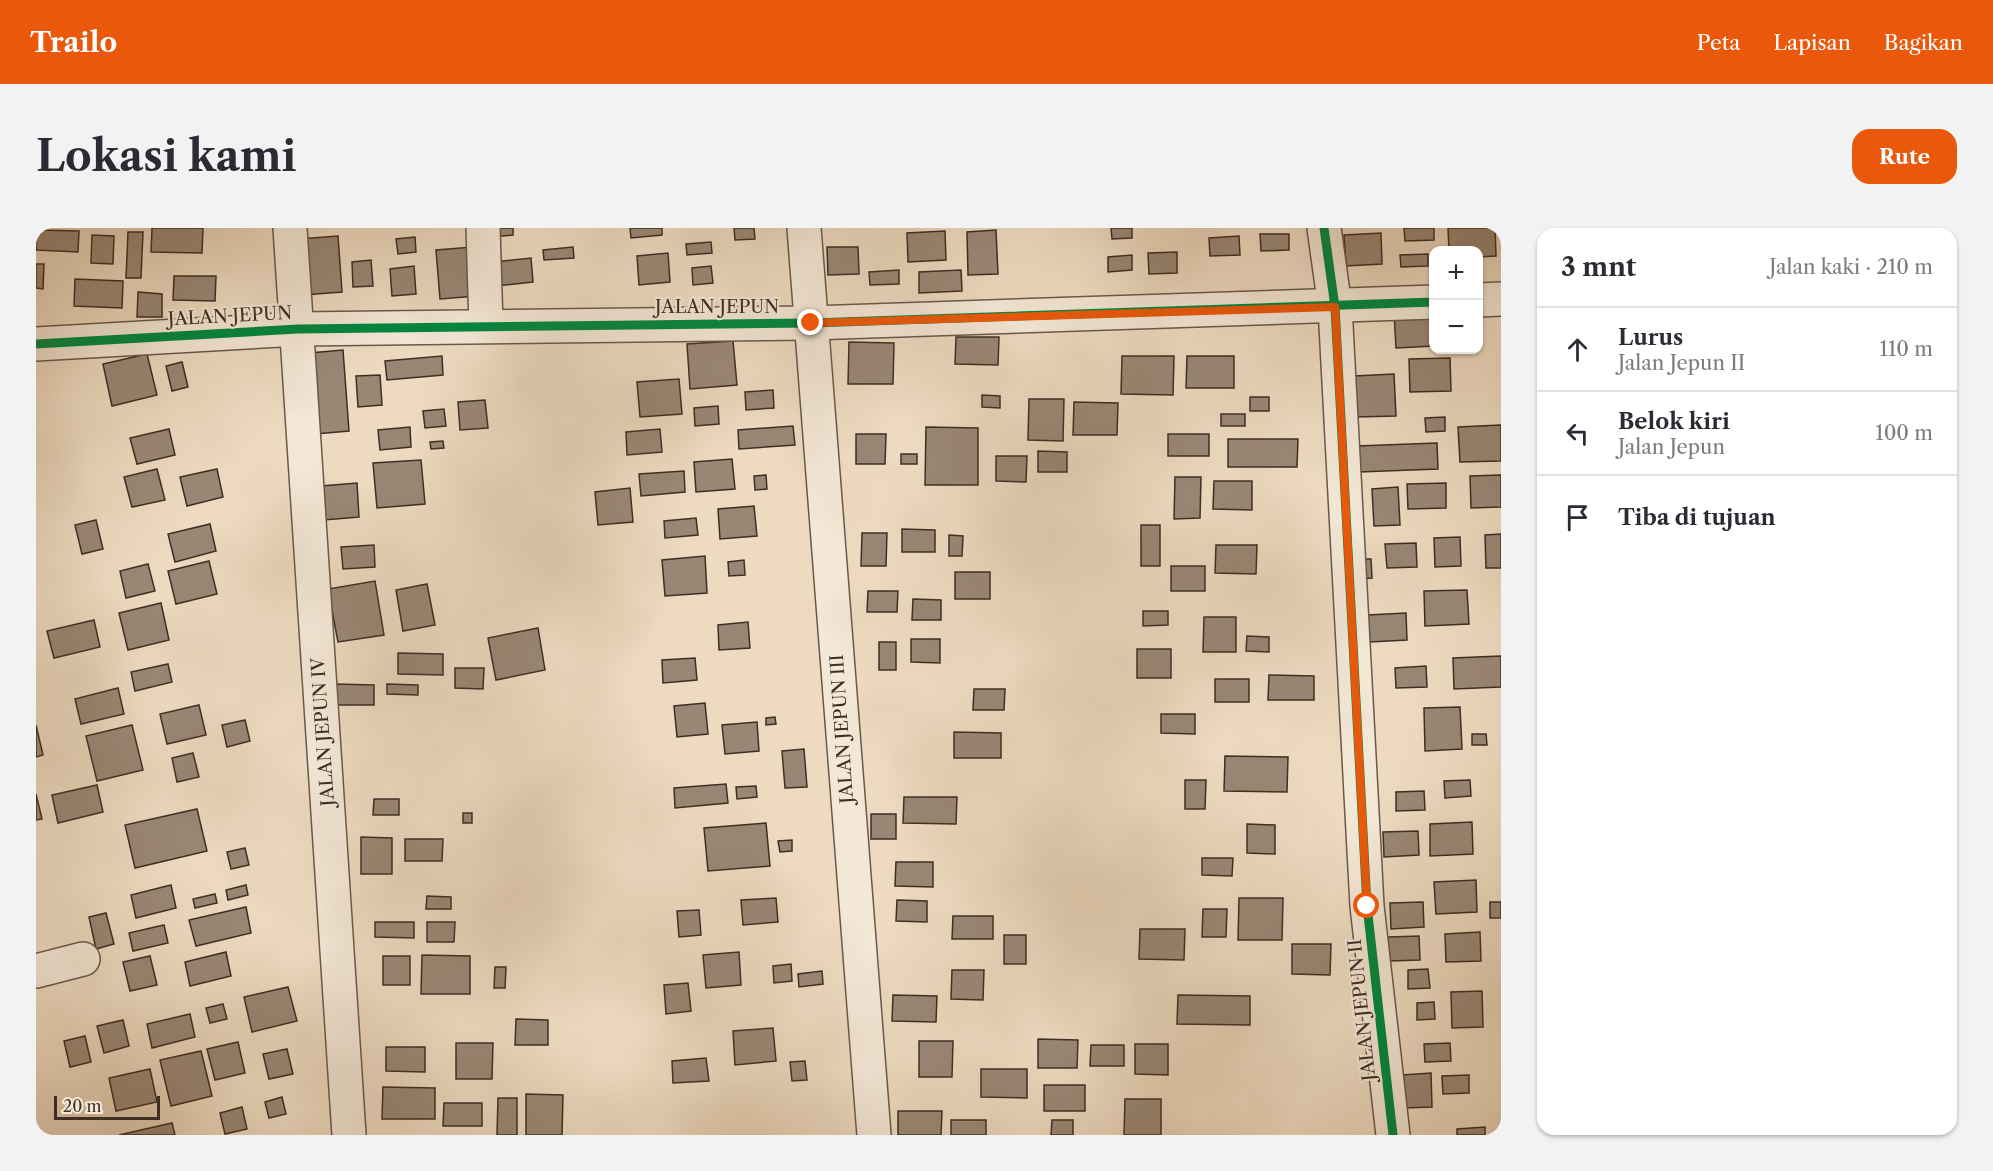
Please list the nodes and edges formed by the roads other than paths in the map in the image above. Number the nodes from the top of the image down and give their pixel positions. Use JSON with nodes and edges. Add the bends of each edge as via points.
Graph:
{"nodes":[{"id":1,"x":290,"y":228,"type":"edge"},
{"id":2,"x":483,"y":228,"type":"edge"},
{"id":3,"x":804,"y":228,"type":"edge"},
{"id":4,"x":1324,"y":228,"type":"edge"},
{"id":5,"x":1501,"y":299,"type":"edge"},
{"id":6,"x":1483,"y":300,"type":"edge"},
{"id":7,"x":1429,"y":302,"type":"edge"},
{"id":8,"x":1335,"y":307,"type":"junction"},
{"id":9,"x":811,"y":323,"type":"junction"},
{"id":10,"x":486,"y":325,"type":"junction"},
{"id":11,"x":298,"y":329,"type":"junction"},
{"id":12,"x":36,"y":344,"type":"edge"},
{"id":13,"x":83,"y":959,"type":"dead end"},
{"id":14,"x":36,"y":971,"type":"edge"},
{"id":15,"x":349,"y":1135,"type":"edge"},
{"id":16,"x":874,"y":1135,"type":"edge"},
{"id":17,"x":1393,"y":1135,"type":"edge"}],
"edges":[{"from":1,"to":11,"type":"street","name":"JALAN JEPUN IV"},
{"from":2,"to":10,"type":"street"},
{"from":3,"to":9,"type":"street","name":"JALAN JEPUN III"},
{"from":4,"to":8,"type":"street","name":"JALAN JEPUN II"},
{"from":5,"to":6,"type":"street"},
{"from":7,"to":8,"type":"street","name":"JALAN JEPUN"},
{"from":8,"to":9,"type":"street","name":"JALAN JEPUN"},
{"from":8,"to":17,"type":"street","name":"JALAN JEPUN II","via":[[1367,906]]},
{"from":9,"to":10,"type":"street","name":"JALAN JEPUN"},
{"from":9,"to":16,"type":"street","name":"JALAN JEPUN III"},
{"from":10,"to":11,"type":"street","name":"JALAN JEPUN"},
{"from":11,"to":12,"type":"street","name":"JALAN JEPUN"},
{"from":11,"to":15,"type":"street","name":"JALAN JEPUN IV"},
{"from":13,"to":14,"type":"street"}]}
